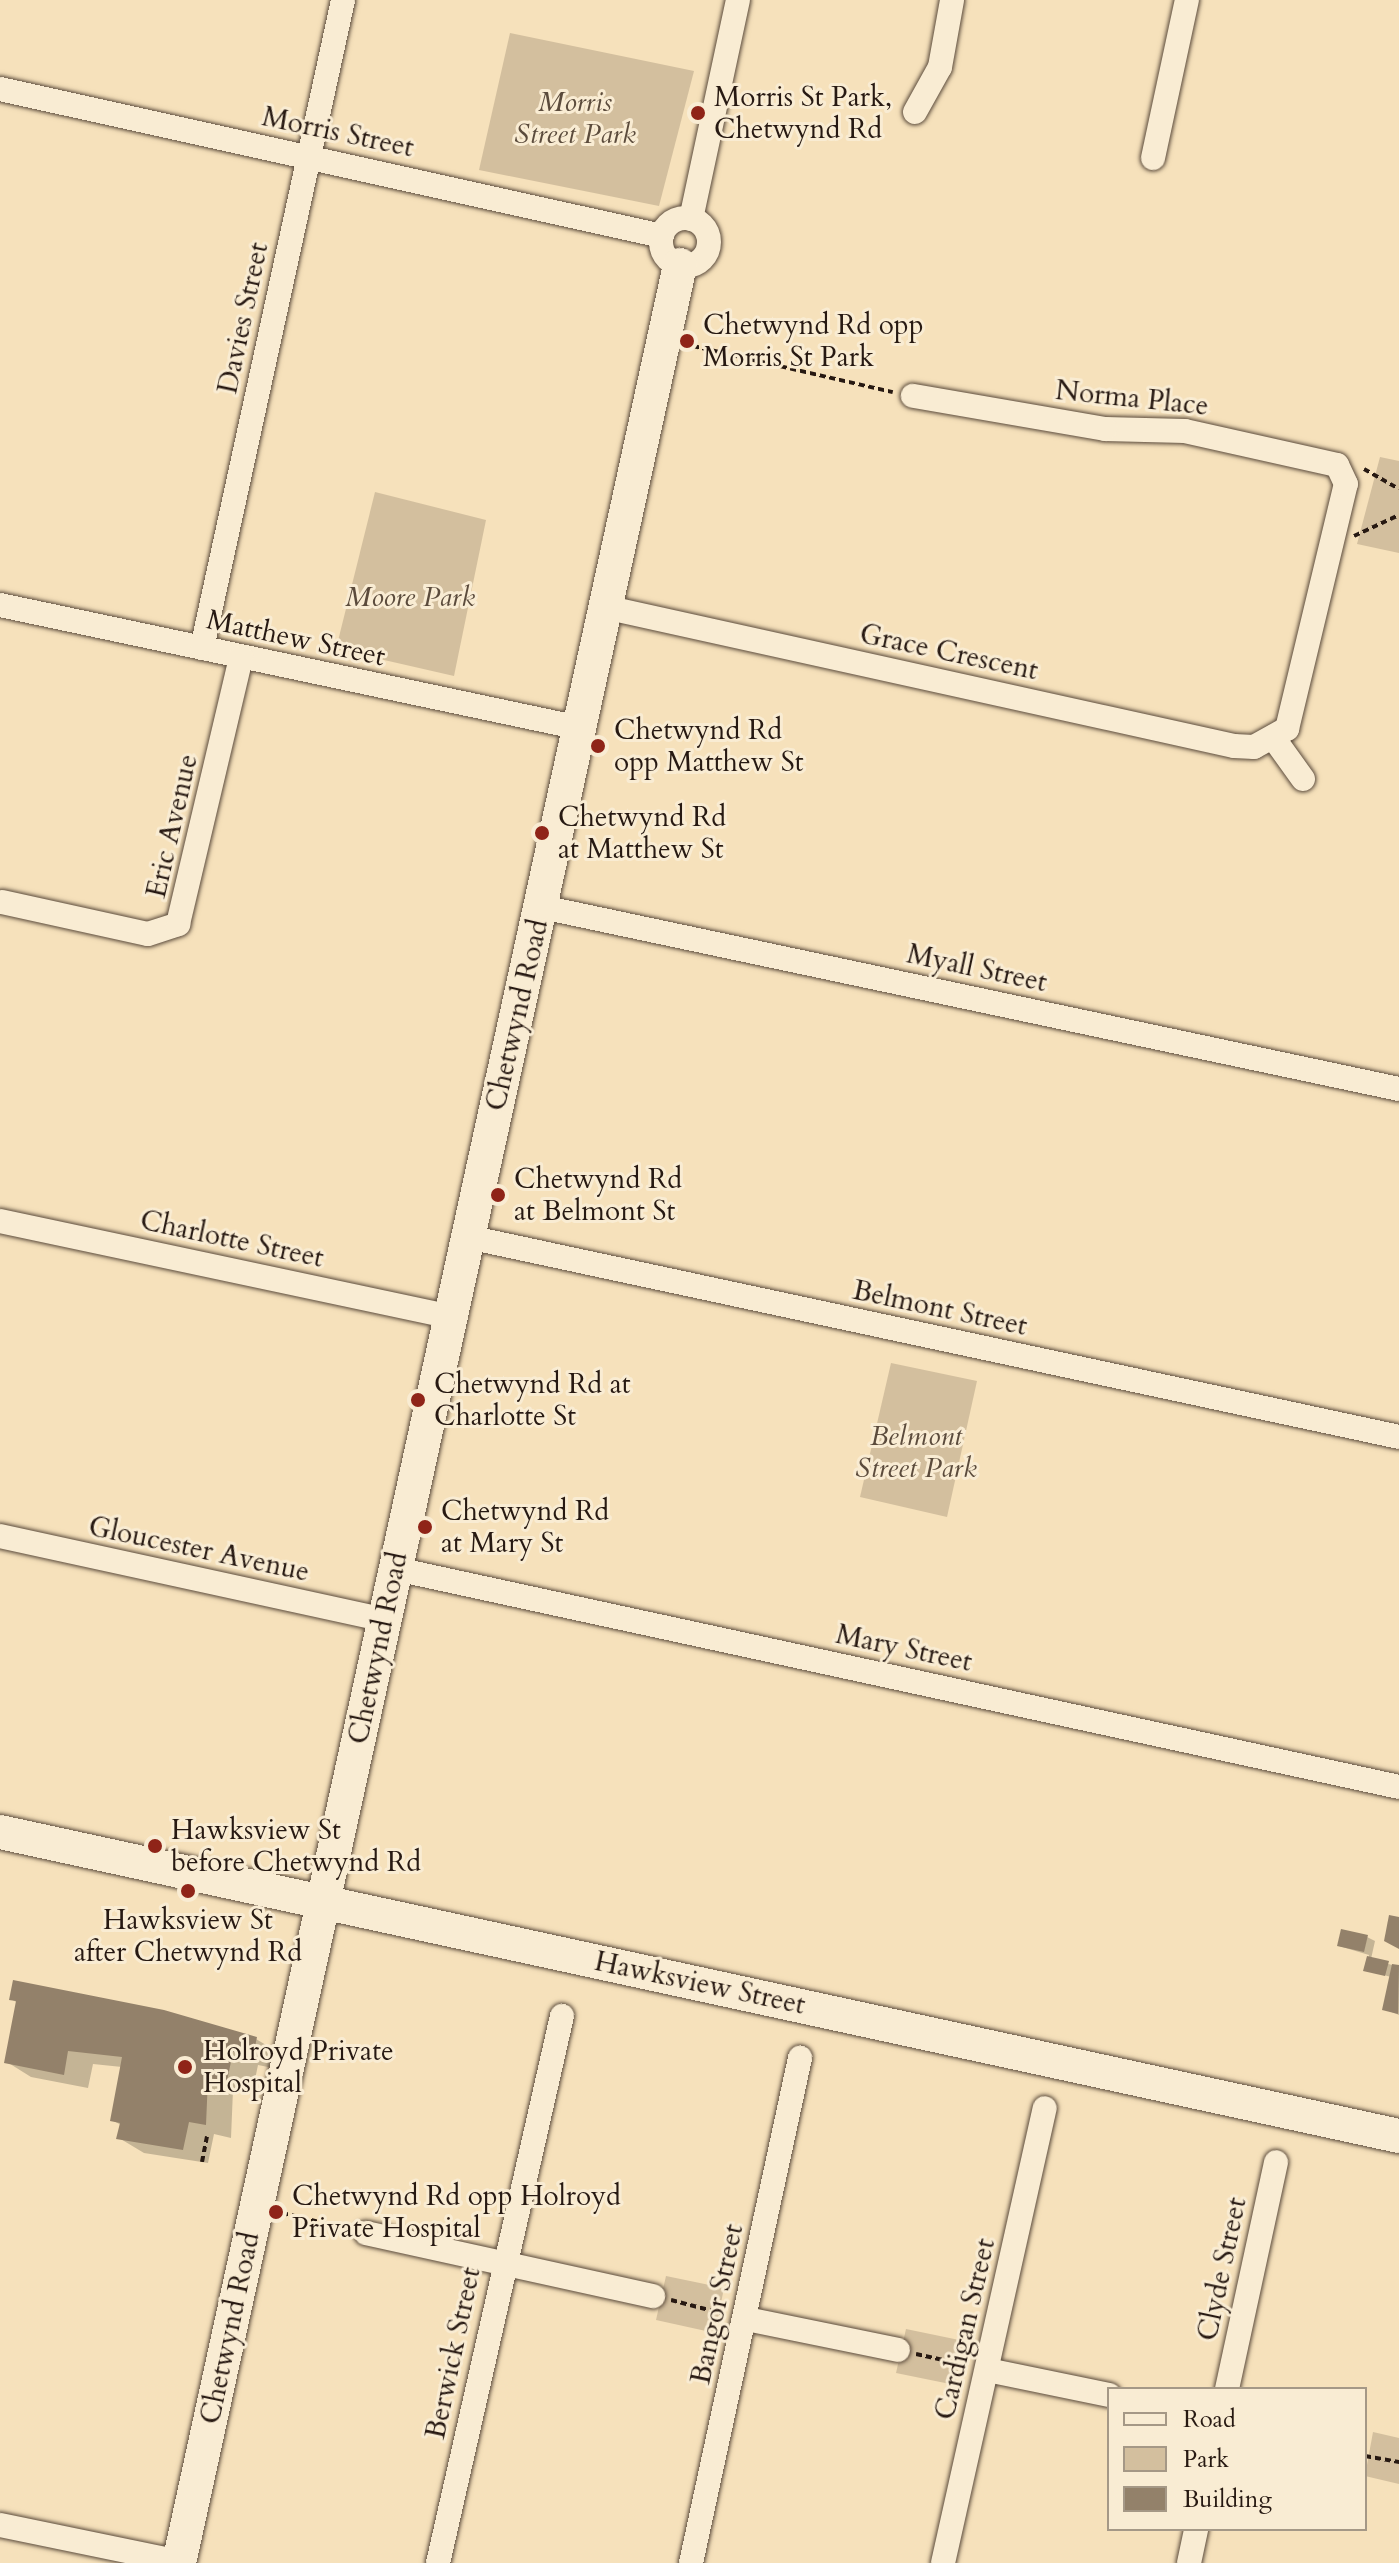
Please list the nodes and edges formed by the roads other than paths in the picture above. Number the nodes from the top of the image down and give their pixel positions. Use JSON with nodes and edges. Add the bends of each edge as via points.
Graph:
{"nodes":[{"id":1,"x":343,"y":0,"type":"edge"},
{"id":2,"x":738,"y":0,"type":"edge"},
{"id":3,"x":952,"y":0,"type":"edge"},
{"id":4,"x":1187,"y":0,"type":"edge"},
{"id":5,"x":0,"y":89,"type":"edge"},
{"id":6,"x":915,"y":112,"type":"dead end"},
{"id":7,"x":308,"y":156,"type":"junction"},
{"id":8,"x":1153,"y":158,"type":"dead end"},
{"id":9,"x":691,"y":219,"type":"junction"},
{"id":10,"x":671,"y":250,"type":"junction"},
{"id":11,"x":913,"y":396,"type":"road end"},
{"id":12,"x":0,"y":605,"type":"edge"},
{"id":13,"x":609,"y":608,"type":"junction"},
{"id":14,"x":202,"y":648,"type":"junction"},
{"id":15,"x":241,"y":657,"type":"junction"},
{"id":16,"x":580,"y":728,"type":"junction"},
{"id":17,"x":1275,"y":740,"type":"junction"},
{"id":18,"x":1303,"y":779,"type":"dead end"},
{"id":19,"x":2,"y":902,"type":"dead end"},
{"id":20,"x":542,"y":907,"type":"junction"},
{"id":21,"x":1399,"y":1089,"type":"edge"},
{"id":22,"x":0,"y":1221,"type":"edge"},
{"id":23,"x":468,"y":1237,"type":"junction"},
{"id":24,"x":452,"y":1317,"type":"junction"},
{"id":25,"x":1399,"y":1437,"type":"edge"},
{"id":26,"x":0,"y":1536,"type":"edge"},
{"id":27,"x":396,"y":1569,"type":"junction"},
{"id":28,"x":384,"y":1620,"type":"junction"},
{"id":29,"x":1399,"y":1787,"type":"edge"},
{"id":30,"x":0,"y":1832,"type":"edge"},
{"id":31,"x":323,"y":1903,"type":"junction"},
{"id":32,"x":562,"y":2016,"type":"dead end"},
{"id":33,"x":800,"y":2058,"type":"dead end"},
{"id":34,"x":1045,"y":2108,"type":"dead end"},
{"id":35,"x":1399,"y":2136,"type":"edge"},
{"id":36,"x":1276,"y":2162,"type":"dead end"},
{"id":37,"x":366,"y":2233,"type":"road end"},
{"id":38,"x":503,"y":2262,"type":"junction"},
{"id":39,"x":653,"y":2296,"type":"road end"},
{"id":40,"x":746,"y":2319,"type":"junction"},
{"id":41,"x":898,"y":2350,"type":"road end"},
{"id":42,"x":987,"y":2370,"type":"junction"},
{"id":43,"x":1227,"y":2387,"type":"edge"},
{"id":44,"x":1107,"y":2395,"type":"edge"},
{"id":45,"x":0,"y":2525,"type":"edge"},
{"id":46,"x":1196,"y":2531,"type":"edge"},
{"id":47,"x":179,"y":2562,"type":"edge"},
{"id":48,"x":438,"y":2563,"type":"edge"},
{"id":49,"x":691,"y":2563,"type":"edge"},
{"id":50,"x":943,"y":2563,"type":"edge"},
{"id":51,"x":1189,"y":2563,"type":"edge"}],
"edges":[{"from":1,"to":7,"type":"street","name":"Davies Street"},
{"from":2,"to":9,"type":"street"},
{"from":3,"to":6,"type":"street","via":[[940,67]]},
{"from":4,"to":8,"type":"street"},
{"from":5,"to":7,"type":"street","name":"Morris Street"},
{"from":7,"to":10,"type":"street","name":"Morris Street"},
{"from":7,"to":14,"type":"street","name":"Davies Street"},
{"from":9,"to":10,"type":"street","via":[[670,223]]},
{"from":9,"to":10,"type":"street","via":[[708,235],[707,251]]},
{"from":10,"to":13,"type":"street","name":"Chetwynd Road"},
{"from":11,"to":17,"type":"street","name":"Norma Place","via":[[1105,429],[1185,431],[1340,468],[1346,484],[1295,717]]},
{"from":12,"to":14,"type":"street","name":"Matthew Street"},
{"from":13,"to":16,"type":"street","name":"Chetwynd Road"},
{"from":13,"to":17,"type":"street","name":"Grace Crescent","via":[[1234,746]]},
{"from":14,"to":15,"type":"street","name":"Matthew Street"},
{"from":15,"to":16,"type":"street","name":"Matthew Street"},
{"from":15,"to":19,"type":"street","name":"Eric Avenue","via":[[178,924],[148,934]]},
{"from":16,"to":20,"type":"street","name":"Chetwynd Road"},
{"from":17,"to":18,"type":"street"},
{"from":20,"to":21,"type":"street","name":"Myall Street"},
{"from":20,"to":23,"type":"street","name":"Chetwynd Road"},
{"from":22,"to":24,"type":"street","name":"Charlotte Street"},
{"from":23,"to":24,"type":"street","name":"Chetwynd Road"},
{"from":23,"to":25,"type":"street","name":"Belmont Street"},
{"from":24,"to":27,"type":"street","name":"Chetwynd Road"},
{"from":26,"to":28,"type":"street","name":"Gloucester Avenue"},
{"from":27,"to":28,"type":"street","name":"Chetwynd Road"},
{"from":27,"to":29,"type":"street","name":"Mary Street"},
{"from":28,"to":31,"type":"street","name":"Chetwynd Road"},
{"from":30,"to":31,"type":"street","name":"Hawksview Street"},
{"from":31,"to":35,"type":"street","name":"Hawksview Street"},
{"from":31,"to":47,"type":"street","name":"Chetwynd Road"},
{"from":32,"to":38,"type":"street","name":"Berwick Street"},
{"from":33,"to":40,"type":"street","name":"Bangor Street"},
{"from":34,"to":42,"type":"street","name":"Cardigan Street"},
{"from":36,"to":43,"type":"street","name":"Clyde Street"},
{"from":37,"to":38,"type":"street"},
{"from":38,"to":39,"type":"street"},
{"from":38,"to":48,"type":"street","name":"Berwick Street"},
{"from":40,"to":41,"type":"street"},
{"from":40,"to":49,"type":"street","name":"Bangor Street"},
{"from":42,"to":44,"type":"street"},
{"from":42,"to":50,"type":"street","name":"Cardigan Street"},
{"from":45,"to":47,"type":"street"},
{"from":46,"to":51,"type":"street"}]}
